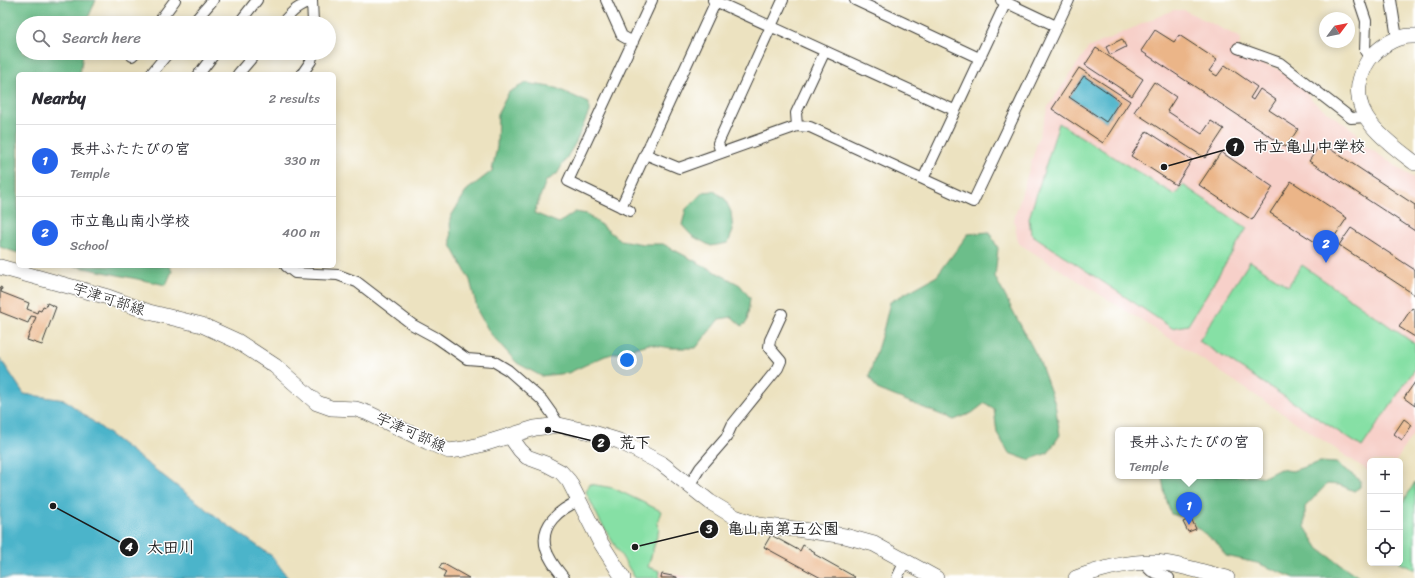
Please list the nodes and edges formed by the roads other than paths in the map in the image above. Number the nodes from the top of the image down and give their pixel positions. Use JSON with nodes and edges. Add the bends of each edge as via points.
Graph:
{"nodes":[{"id":1,"x":175,"y":0,"type":"edge"},
{"id":2,"x":213,"y":0,"type":"edge"},
{"id":3,"x":257,"y":0,"type":"edge"},
{"id":4,"x":606,"y":0,"type":"edge"},
{"id":5,"x":652,"y":0,"type":"edge"},
{"id":6,"x":783,"y":0,"type":"edge"},
{"id":7,"x":855,"y":0,"type":"edge"},
{"id":8,"x":1068,"y":0,"type":"edge"},
{"id":9,"x":1360,"y":0,"type":"edge"},
{"id":10,"x":1391,"y":0,"type":"edge"},
{"id":11,"x":312,"y":1,"type":"edge"},
{"id":12,"x":715,"y":1,"type":"edge"},
{"id":13,"x":1004,"y":1,"type":"edge"},
{"id":14,"x":163,"y":16,"type":"edge"},
{"id":15,"x":199,"y":16,"type":"edge"},
{"id":16,"x":244,"y":16,"type":"edge"},
{"id":17,"x":288,"y":16,"type":"edge"},
{"id":18,"x":313,"y":16,"type":"edge"},
{"id":19,"x":771,"y":26,"type":"junction"},
{"id":20,"x":1056,"y":26,"type":"junction"},
{"id":21,"x":1415,"y":36,"type":"edge"},
{"id":22,"x":1397,"y":38,"type":"junction"},
{"id":23,"x":633,"y":42,"type":"junction"},
{"id":24,"x":1238,"y":48,"type":"dead end"},
{"id":25,"x":825,"y":51,"type":"junction"},
{"id":26,"x":1370,"y":57,"type":"junction"},
{"id":27,"x":979,"y":58,"type":"junction"},
{"id":28,"x":162,"y":60,"type":"edge"},
{"id":29,"x":210,"y":60,"type":"edge"},
{"id":30,"x":250,"y":60,"type":"edge"},
{"id":31,"x":311,"y":60,"type":"edge"},
{"id":32,"x":153,"y":72,"type":"edge"},
{"id":33,"x":201,"y":72,"type":"edge"},
{"id":34,"x":240,"y":72,"type":"edge"},
{"id":35,"x":303,"y":72,"type":"edge"},
{"id":36,"x":954,"y":110,"type":"junction"},
{"id":37,"x":1366,"y":117,"type":"junction"},
{"id":38,"x":797,"y":126,"type":"junction"},
{"id":39,"x":721,"y":152,"type":"junction"},
{"id":40,"x":645,"y":154,"type":"junction"},
{"id":41,"x":1415,"y":163,"type":"edge"},
{"id":42,"x":923,"y":179,"type":"junction"},
{"id":43,"x":0,"y":267,"type":"edge"},
{"id":44,"x":289,"y":268,"type":"edge"},
{"id":45,"x":782,"y":314,"type":"dead end"},
{"id":46,"x":559,"y":425,"type":"junction"},
{"id":47,"x":510,"y":436,"type":"junction"},
{"id":48,"x":689,"y":486,"type":"junction"},
{"id":49,"x":579,"y":501,"type":"junction"},
{"id":50,"x":905,"y":561,"type":"junction"},
{"id":51,"x":1144,"y":563,"type":"junction"},
{"id":52,"x":564,"y":578,"type":"edge"},
{"id":53,"x":623,"y":578,"type":"edge"},
{"id":54,"x":897,"y":578,"type":"edge"},
{"id":55,"x":936,"y":578,"type":"edge"},
{"id":56,"x":1076,"y":578,"type":"edge"},
{"id":57,"x":1169,"y":578,"type":"edge"},
{"id":58,"x":1227,"y":578,"type":"edge"}],
"edges":[{"from":1,"to":14,"type":"street"},
{"from":2,"to":15,"type":"street"},
{"from":3,"to":16,"type":"street"},
{"from":4,"to":23,"type":"street","via":[[622,36]]},
{"from":5,"to":23,"type":"street"},
{"from":6,"to":19,"type":"street"},
{"from":7,"to":27,"type":"street"},
{"from":8,"to":20,"type":"street"},
{"from":9,"to":26,"type":"street","via":[[1366,21],[1365,51]]},
{"from":10,"to":22,"type":"street"},
{"from":11,"to":17,"type":"street","via":[[301,5]]},
{"from":11,"to":18,"type":"street"},
{"from":12,"to":19,"type":"street"},
{"from":12,"to":40,"type":"street"},
{"from":13,"to":20,"type":"street"},
{"from":13,"to":27,"type":"street"},
{"from":19,"to":25,"type":"street"},
{"from":19,"to":39,"type":"street","via":[[718,143]]},
{"from":20,"to":42,"type":"street","via":[[973,202]]},
{"from":21,"to":22,"type":"main road"},
{"from":22,"to":26,"type":"main road"},
{"from":23,"to":40,"type":"street","via":[[568,181],[626,209]]},
{"from":24,"to":37,"type":"street","via":[[1280,63],[1351,118]]},
{"from":25,"to":36,"type":"street"},
{"from":25,"to":38,"type":"street","via":[[796,113]]},
{"from":26,"to":37,"type":"main road","via":[[1363,68],[1358,86],[1358,99]]},
{"from":27,"to":36,"type":"street"},
{"from":28,"to":32,"type":"street"},
{"from":29,"to":33,"type":"street"},
{"from":30,"to":34,"type":"street"},
{"from":31,"to":35,"type":"street"},
{"from":36,"to":42,"type":"street"},
{"from":37,"to":41,"type":"main road","via":[[1377,132]]},
{"from":38,"to":39,"type":"street"},
{"from":38,"to":42,"type":"street","via":[[810,127]]},
{"from":39,"to":40,"type":"street","via":[[679,168]]},
{"from":43,"to":47,"type":"main road","name":"宇津可部線","via":[[108,297],[149,312],[202,325],[237,341],[275,366],[317,403],[331,408],[356,409],[368,413],[449,451]]},
{"from":44,"to":46,"type":"street","via":[[295,273],[338,275],[357,282],[413,325],[467,358],[493,361],[508,370],[542,400]]},
{"from":45,"to":48,"type":"street","via":[[769,347],[781,361],[778,368],[732,425],[726,438],[700,468]]},
{"from":46,"to":47,"type":"main road","name":"宇津可部線","via":[[535,428]]},
{"from":46,"to":48,"type":"main road","name":"宇津可部線","via":[[618,441],[661,463]]},
{"from":47,"to":49,"type":"main road","via":[[527,457],[561,472],[569,481]]},
{"from":48,"to":50,"type":"main road","name":"宇津可部線","via":[[735,517],[758,525],[845,536],[874,544]]},
{"from":49,"to":52,"type":"street","via":[[558,514],[547,525],[544,536],[552,562]]},
{"from":49,"to":53,"type":"main road"},
{"from":50,"to":54,"type":"street"},
{"from":50,"to":55,"type":"main road","name":"宇津可部線"},
{"from":51,"to":56,"type":"main road","via":[[1110,568]]},
{"from":51,"to":57,"type":"street","via":[[1151,571]]},
{"from":51,"to":58,"type":"main road","via":[[1169,564]]}]}
